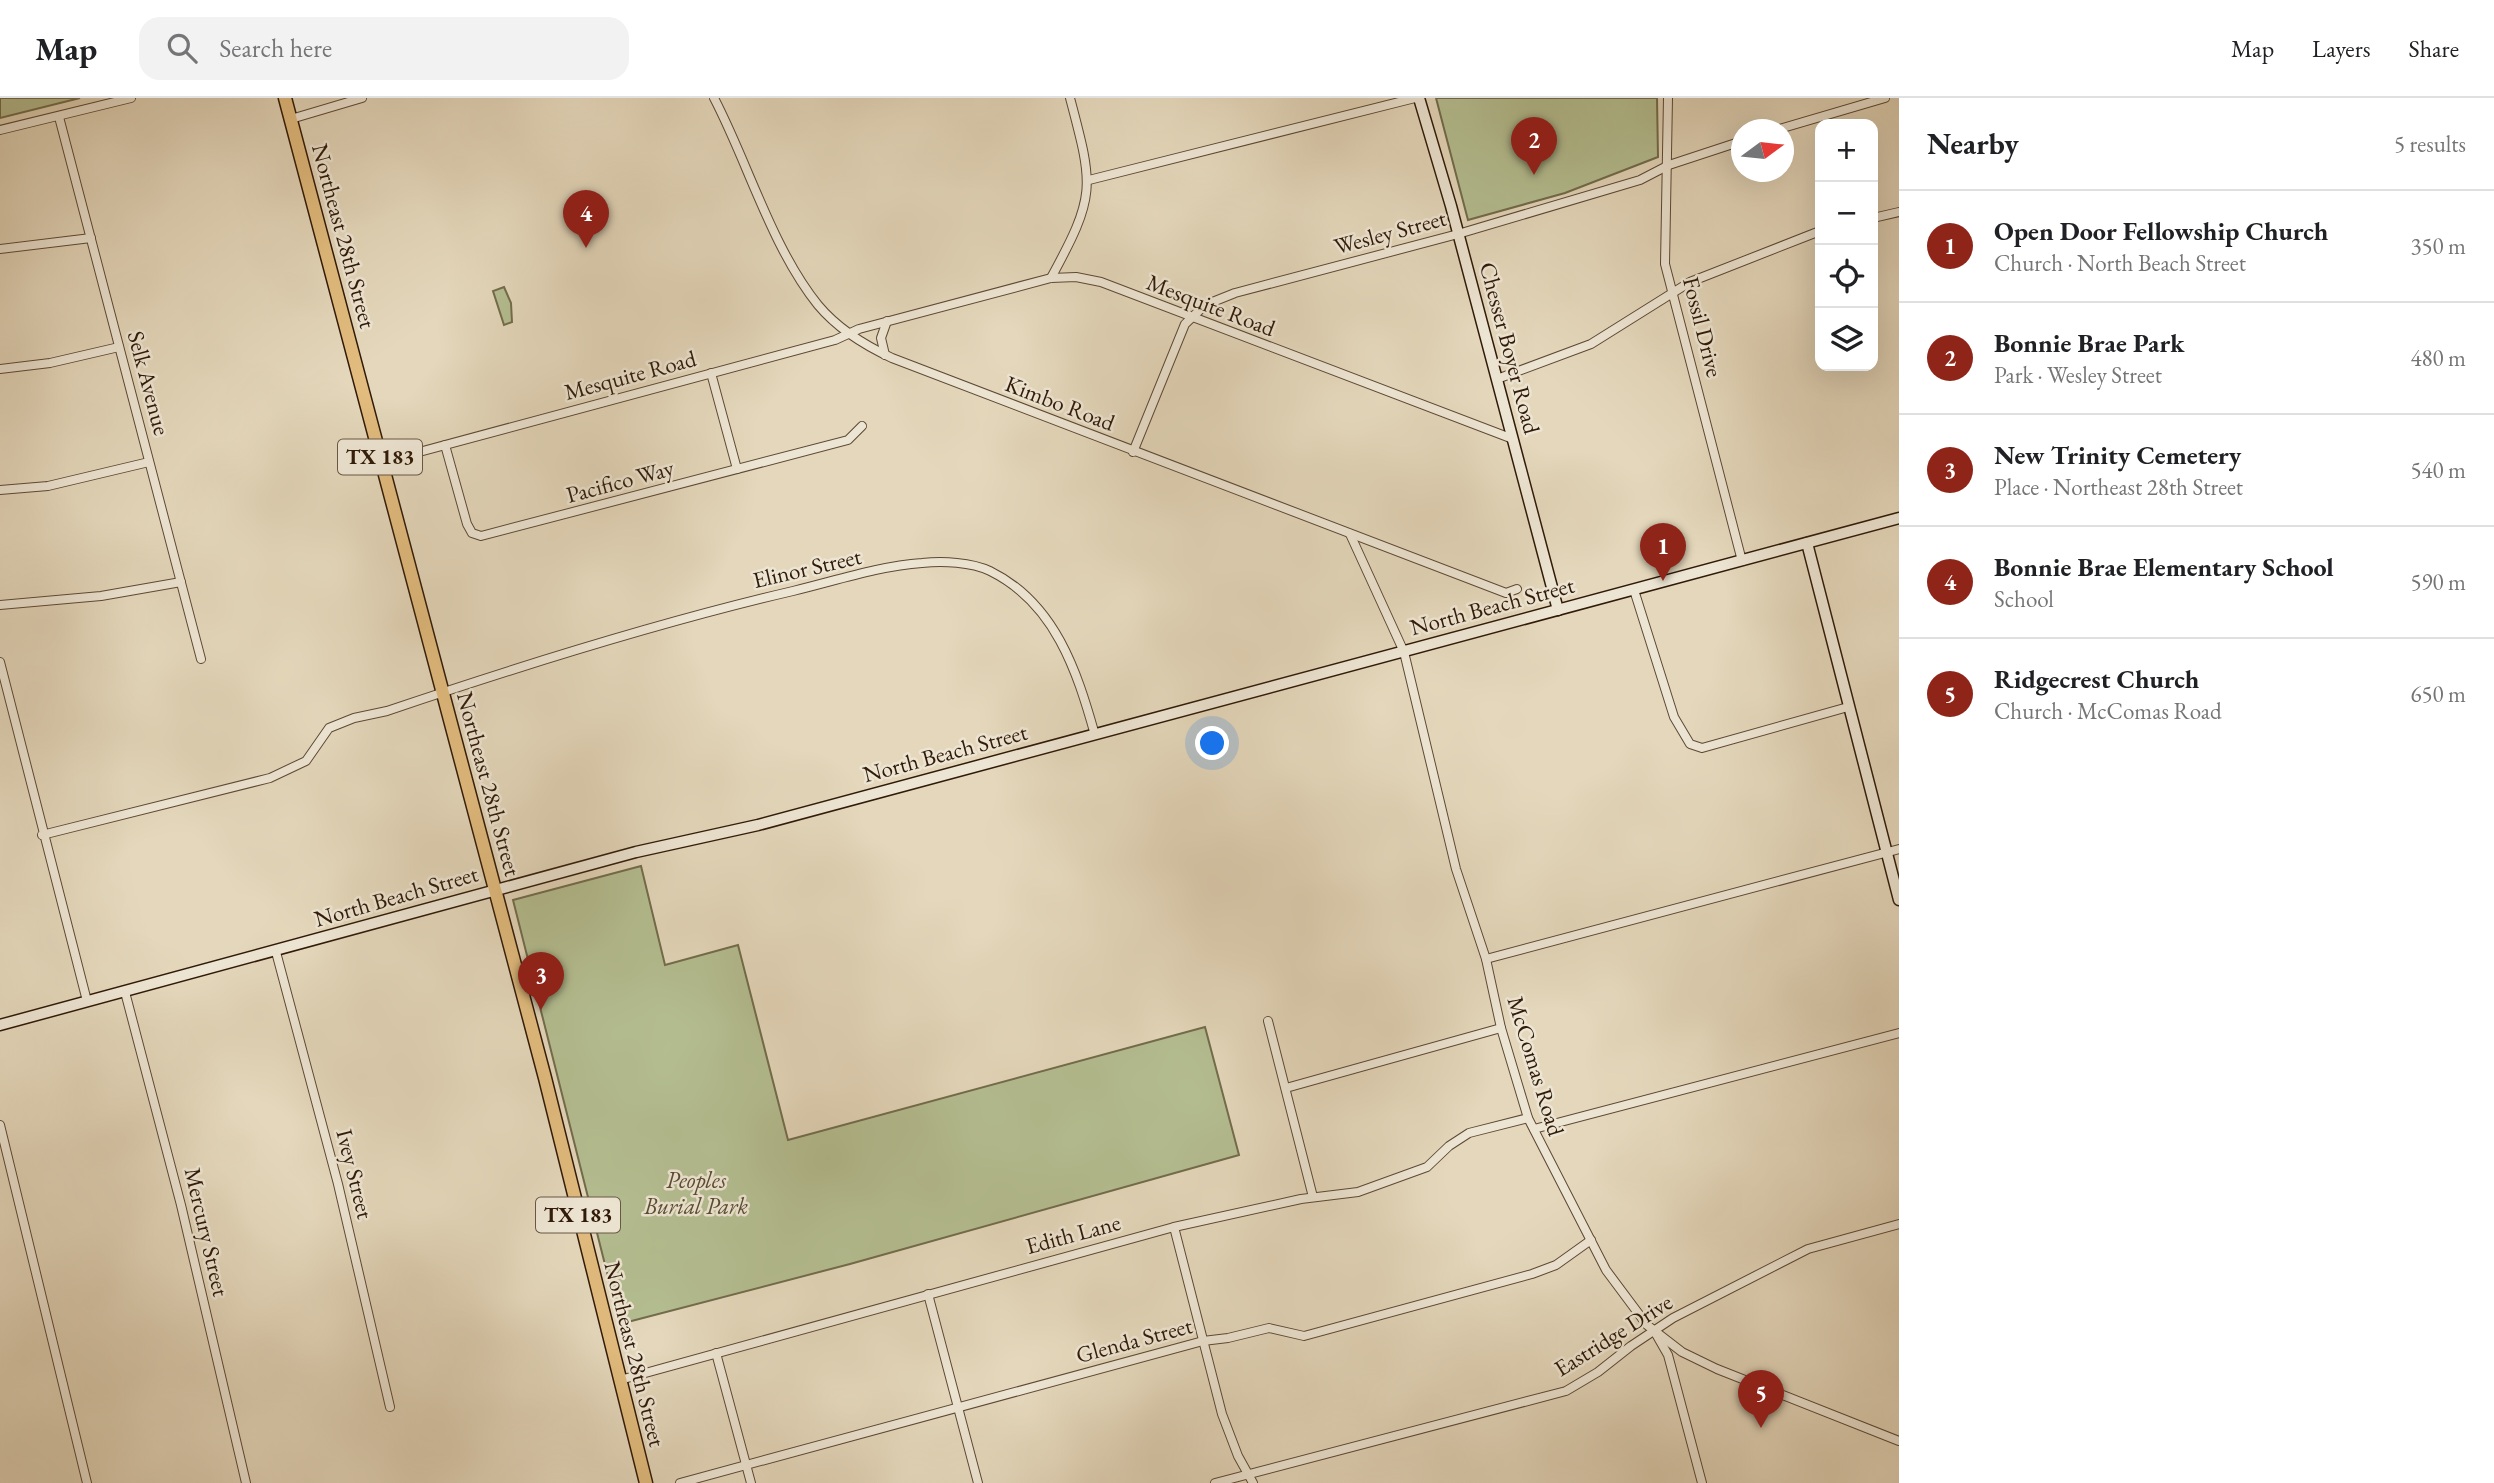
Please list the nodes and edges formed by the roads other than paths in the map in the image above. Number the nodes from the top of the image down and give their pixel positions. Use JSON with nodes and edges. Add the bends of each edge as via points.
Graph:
{"nodes":[{"id":1,"x":131,"y":98,"type":"edge"},
{"id":2,"x":285,"y":98,"type":"edge"},
{"id":3,"x":362,"y":98,"type":"edge"},
{"id":4,"x":714,"y":98,"type":"edge"},
{"id":5,"x":1070,"y":98,"type":"edge"},
{"id":6,"x":1417,"y":98,"type":"edge"},
{"id":7,"x":1668,"y":98,"type":"edge"},
{"id":8,"x":1885,"y":98,"type":"edge"},
{"id":9,"x":59,"y":117,"type":"junction"},
{"id":10,"x":291,"y":119,"type":"junction"},
{"id":11,"x":1794,"y":125,"type":"edge"},
{"id":12,"x":0,"y":130,"type":"edge"},
{"id":13,"x":1731,"y":144,"type":"edge"},
{"id":14,"x":1669,"y":165,"type":"junction"},
{"id":15,"x":1089,"y":180,"type":"junction"},
{"id":16,"x":1899,"y":212,"type":"edge"},
{"id":17,"x":1878,"y":217,"type":"edge"},
{"id":18,"x":1815,"y":233,"type":"edge"},
{"id":19,"x":1458,"y":234,"type":"junction"},
{"id":20,"x":91,"y":238,"type":"junction"},
{"id":21,"x":0,"y":249,"type":"edge"},
{"id":22,"x":1051,"y":278,"type":"junction"},
{"id":23,"x":1672,"y":293,"type":"junction"},
{"id":24,"x":1189,"y":318,"type":"junction"},
{"id":25,"x":887,"y":321,"type":"junction"},
{"id":26,"x":849,"y":334,"type":"junction"},
{"id":27,"x":119,"y":347,"type":"junction"},
{"id":28,"x":886,"y":355,"type":"junction"},
{"id":29,"x":0,"y":369,"type":"edge"},
{"id":30,"x":711,"y":373,"type":"junction"},
{"id":31,"x":1497,"y":379,"type":"junction"},
{"id":32,"x":862,"y":426,"type":"dead end"},
{"id":33,"x":1513,"y":439,"type":"junction"},
{"id":34,"x":445,"y":445,"type":"junction"},
{"id":35,"x":1133,"y":452,"type":"junction"},
{"id":36,"x":382,"y":462,"type":"junction"},
{"id":37,"x":149,"y":463,"type":"junction"},
{"id":38,"x":737,"y":469,"type":"junction"},
{"id":39,"x":0,"y":490,"type":"edge"},
{"id":40,"x":1899,"y":518,"type":"edge"},
{"id":41,"x":1350,"y":534,"type":"junction"},
{"id":42,"x":1807,"y":543,"type":"junction"},
{"id":43,"x":1742,"y":561,"type":"junction"},
{"id":44,"x":181,"y":582,"type":"junction"},
{"id":45,"x":1517,"y":589,"type":"dead end"},
{"id":46,"x":1633,"y":590,"type":"junction"},
{"id":47,"x":0,"y":604,"type":"edge"},
{"id":48,"x":1558,"y":610,"type":"junction"},
{"id":49,"x":1404,"y":652,"type":"junction"},
{"id":50,"x":201,"y":659,"type":"dead end"},
{"id":51,"x":0,"y":662,"type":"edge"},
{"id":52,"x":443,"y":692,"type":"junction"},
{"id":53,"x":1848,"y":707,"type":"junction"},
{"id":54,"x":1095,"y":735,"type":"junction"},
{"id":55,"x":42,"y":835,"type":"junction"},
{"id":56,"x":1899,"y":849,"type":"edge"},
{"id":57,"x":1886,"y":852,"type":"junction"},
{"id":58,"x":495,"y":890,"type":"junction"},
{"id":59,"x":1899,"y":900,"type":"edge"},
{"id":60,"x":276,"y":951,"type":"junction"},
{"id":61,"x":1486,"y":959,"type":"junction"},
{"id":62,"x":125,"y":992,"type":"junction"},
{"id":63,"x":87,"y":1001,"type":"junction"},
{"id":64,"x":1268,"y":1021,"type":"dead end"},
{"id":65,"x":0,"y":1025,"type":"edge"},
{"id":66,"x":1501,"y":1028,"type":"junction"},
{"id":67,"x":1899,"y":1033,"type":"edge"},
{"id":68,"x":1286,"y":1088,"type":"junction"},
{"id":69,"x":1528,"y":1118,"type":"junction"},
{"id":70,"x":0,"y":1125,"type":"edge"},
{"id":71,"x":1534,"y":1129,"type":"junction"},
{"id":72,"x":1313,"y":1197,"type":"junction"},
{"id":73,"x":1899,"y":1224,"type":"edge"},
{"id":74,"x":1174,"y":1227,"type":"junction"},
{"id":75,"x":1591,"y":1240,"type":"junction"},
{"id":76,"x":928,"y":1294,"type":"junction"},
{"id":77,"x":1655,"y":1331,"type":"junction"},
{"id":78,"x":1203,"y":1341,"type":"junction"},
{"id":79,"x":716,"y":1353,"type":"junction"},
{"id":80,"x":620,"y":1380,"type":"junction"},
{"id":81,"x":390,"y":1407,"type":"dead end"},
{"id":82,"x":958,"y":1408,"type":"junction"},
{"id":83,"x":1899,"y":1441,"type":"edge"},
{"id":84,"x":747,"y":1466,"type":"junction"},
{"id":85,"x":1249,"y":1474,"type":"junction"},
{"id":86,"x":87,"y":1483,"type":"edge"},
{"id":87,"x":246,"y":1483,"type":"edge"},
{"id":88,"x":646,"y":1483,"type":"edge"},
{"id":89,"x":680,"y":1483,"type":"edge"},
{"id":90,"x":751,"y":1483,"type":"edge"},
{"id":91,"x":978,"y":1483,"type":"edge"},
{"id":92,"x":1215,"y":1483,"type":"edge"},
{"id":93,"x":1253,"y":1483,"type":"edge"},
{"id":94,"x":1702,"y":1483,"type":"edge"}],
"edges":[{"from":1,"to":9,"type":"street"},
{"from":2,"to":10,"type":"main road","name":"Northeast 28th Street","number":"TX 183"},
{"from":3,"to":10,"type":"street"},
{"from":4,"to":26,"type":"street","name":"Kimbo Road","via":[[801,280],[818,305]]},
{"from":5,"to":15,"type":"street"},
{"from":6,"to":15,"type":"street"},
{"from":6,"to":19,"type":"main road","name":"Chesser Boyer Road"},
{"from":7,"to":14,"type":"street","name":"Fossil Drive"},
{"from":8,"to":11,"type":"street"},
{"from":9,"to":12,"type":"street"},
{"from":9,"to":20,"type":"street","name":"Selk Avenue"},
{"from":10,"to":36,"type":"main road","name":"Northeast 28th Street","number":"TX 183"},
{"from":13,"to":14,"type":"street","name":"Wesley Street"},
{"from":14,"to":19,"type":"street","name":"Wesley Street","via":[[1640,180]]},
{"from":14,"to":23,"type":"street","name":"Fossil Drive","via":[[1663,225]]},
{"from":15,"to":22,"type":"street","via":[[1082,218]]},
{"from":16,"to":17,"type":"street"},
{"from":18,"to":23,"type":"street"},
{"from":19,"to":24,"type":"street","name":"Wesley Street","via":[[1226,296],[1205,304]]},
{"from":19,"to":31,"type":"main road","name":"Chesser Boyer Road"},
{"from":20,"to":21,"type":"street"},
{"from":20,"to":27,"type":"street","name":"Selk Avenue"},
{"from":22,"to":24,"type":"street","name":"Mesquite Road","via":[[1093,280]]},
{"from":22,"to":25,"type":"street","name":"Mesquite Road"},
{"from":23,"to":31,"type":"street","via":[[1591,345]]},
{"from":23,"to":43,"type":"street","name":"Fossil Drive"},
{"from":24,"to":33,"type":"street","name":"Mesquite Road"},
{"from":24,"to":35,"type":"street"},
{"from":25,"to":26,"type":"street","name":"Mesquite Road"},
{"from":25,"to":28,"type":"street","via":[[881,338]]},
{"from":26,"to":28,"type":"street","name":"Kimbo Road"},
{"from":26,"to":30,"type":"street","name":"Mesquite Road"},
{"from":27,"to":29,"type":"street"},
{"from":27,"to":37,"type":"street","name":"Selk Avenue"},
{"from":28,"to":35,"type":"street","name":"Kimbo Road"},
{"from":30,"to":34,"type":"street","name":"Mesquite Road"},
{"from":30,"to":38,"type":"street"},
{"from":31,"to":33,"type":"main road","name":"Chesser Boyer Road"},
{"from":32,"to":38,"type":"street","name":"Pacifico Way","via":[[848,440]]},
{"from":33,"to":48,"type":"main road","name":"Chesser Boyer Road"},
{"from":34,"to":36,"type":"street","name":"Mesquite Road"},
{"from":34,"to":38,"type":"street","name":"Pacifico Way","via":[[467,524],[481,537]]},
{"from":35,"to":41,"type":"street","name":"Kimbo Road"},
{"from":36,"to":52,"type":"main road","name":"Northeast 28th Street","number":"TX 183"},
{"from":37,"to":39,"type":"street","via":[[48,486]]},
{"from":37,"to":44,"type":"street","name":"Selk Avenue"},
{"from":40,"to":42,"type":"main road","name":"North Beach Street"},
{"from":41,"to":45,"type":"street","name":"Kimbo Road","via":[[1506,593]]},
{"from":41,"to":49,"type":"street","name":"McComas Road"},
{"from":42,"to":43,"type":"main road","name":"North Beach Street"},
{"from":42,"to":53,"type":"main road"},
{"from":43,"to":46,"type":"main road","name":"North Beach Street"},
{"from":44,"to":47,"type":"street"},
{"from":44,"to":50,"type":"street","name":"Selk Avenue"},
{"from":46,"to":48,"type":"main road","name":"North Beach Street"},
{"from":46,"to":53,"type":"street","via":[[1674,717],[1690,744],[1702,748]]},
{"from":48,"to":49,"type":"main road","name":"North Beach Street"},
{"from":49,"to":54,"type":"main road","name":"North Beach Street"},
{"from":49,"to":61,"type":"street","name":"McComas Road","via":[[1456,869]]},
{"from":51,"to":55,"type":"street"},
{"from":52,"to":54,"type":"street","name":"Elinor Street","via":[[743,603],[890,568],[961,563],[990,571],[1044,614],[1070,657]]},
{"from":52,"to":55,"type":"street","name":"Elinor Street","via":[[329,728],[306,761],[270,778]]},
{"from":52,"to":58,"type":"main road","name":"Northeast 28th Street","number":"TX 183"},
{"from":53,"to":57,"type":"main road"},
{"from":54,"to":58,"type":"main road","name":"North Beach Street"},
{"from":55,"to":63,"type":"street"},
{"from":56,"to":57,"type":"street"},
{"from":57,"to":59,"type":"main road"},
{"from":57,"to":61,"type":"street"},
{"from":58,"to":60,"type":"main road","name":"North Beach Street"},
{"from":58,"to":80,"type":"main road","name":"Northeast 28th Street","number":"TX 183"},
{"from":60,"to":62,"type":"main road","name":"North Beach Street"},
{"from":60,"to":81,"type":"street","name":"Ivey Street","via":[[338,1184]]},
{"from":61,"to":66,"type":"street","name":"McComas Road"},
{"from":62,"to":63,"type":"main road","name":"North Beach Street"},
{"from":62,"to":87,"type":"street","name":"Mercury Street"},
{"from":63,"to":65,"type":"main road","name":"North Beach Street"},
{"from":64,"to":68,"type":"street"},
{"from":66,"to":68,"type":"street"},
{"from":66,"to":69,"type":"street","name":"McComas Road"},
{"from":67,"to":71,"type":"street"},
{"from":68,"to":72,"type":"street"},
{"from":69,"to":71,"type":"street","name":"McComas Road"},
{"from":69,"to":72,"type":"street","name":"Edith Lane","via":[[1469,1133],[1427,1167],[1403,1177],[1358,1192]]},
{"from":70,"to":86,"type":"street"},
{"from":71,"to":75,"type":"street","name":"McComas Road"},
{"from":72,"to":74,"type":"street","name":"Edith Lane"},
{"from":73,"to":77,"type":"street","name":"Eastridge Drive","via":[[1808,1249]]},
{"from":74,"to":76,"type":"street","name":"Edith Lane"},
{"from":74,"to":78,"type":"street"},
{"from":75,"to":77,"type":"street","name":"McComas Road","via":[[1606,1270]]},
{"from":75,"to":78,"type":"street","name":"Glenda Street","via":[[1556,1265],[1532,1274],[1350,1325],[1304,1336],[1269,1328]]},
{"from":76,"to":79,"type":"street","name":"Edith Lane"},
{"from":76,"to":82,"type":"street"},
{"from":77,"to":83,"type":"street","name":"McComas Road","via":[[1682,1352],[1717,1369]]},
{"from":77,"to":85,"type":"street","name":"Eastridge Drive","via":[[1566,1391]]},
{"from":77,"to":94,"type":"street","via":[[1668,1355]]},
{"from":78,"to":82,"type":"street","name":"Glenda Street"},
{"from":78,"to":85,"type":"street","via":[[1222,1414]]},
{"from":79,"to":80,"type":"street","name":"Edith Lane"},
{"from":79,"to":84,"type":"street"},
{"from":80,"to":88,"type":"main road","name":"Northeast 28th Street","number":"TX 183"},
{"from":82,"to":84,"type":"street","name":"Glenda Street"},
{"from":82,"to":91,"type":"street"},
{"from":84,"to":89,"type":"street","name":"Glenda Street"},
{"from":84,"to":90,"type":"street"},
{"from":85,"to":92,"type":"street","name":"Eastridge Drive"},
{"from":85,"to":93,"type":"street"}]}
